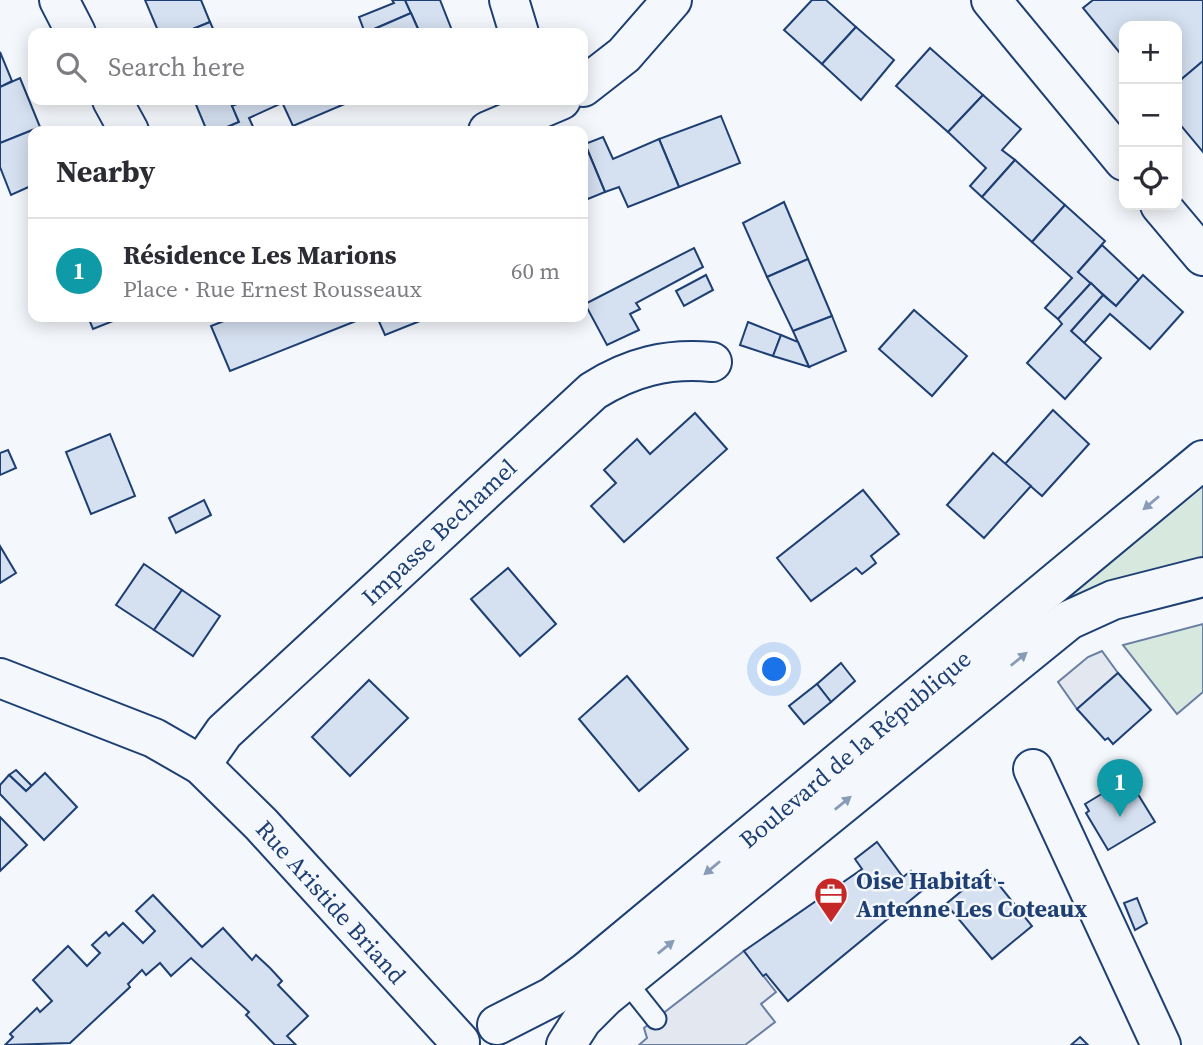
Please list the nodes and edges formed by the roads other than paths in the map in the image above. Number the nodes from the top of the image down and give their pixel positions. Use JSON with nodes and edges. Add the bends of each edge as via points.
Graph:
{"nodes":[{"id":1,"x":59,"y":0,"type":"edge"},
{"id":2,"x":509,"y":0,"type":"edge"},
{"id":3,"x":672,"y":0,"type":"edge"},
{"id":4,"x":991,"y":0,"type":"edge"},
{"id":5,"x":73,"y":28,"type":"edge"},
{"id":6,"x":517,"y":28,"type":"edge"},
{"id":7,"x":588,"y":83,"type":"edge"},
{"id":8,"x":115,"y":105,"type":"edge"},
{"id":9,"x":543,"y":105,"type":"edge"},
{"id":10,"x":126,"y":126,"type":"edge"},
{"id":11,"x":499,"y":126,"type":"edge"},
{"id":12,"x":1119,"y":155,"type":"edge"},
{"id":13,"x":1164,"y":210,"type":"edge"},
{"id":14,"x":1203,"y":257,"type":"edge"},
{"id":15,"x":712,"y":362,"type":"dead end"},
{"id":16,"x":1203,"y":460,"type":"edge"},
{"id":17,"x":1203,"y":577,"type":"edge"},
{"id":18,"x":7,"y":691,"type":"edge"},
{"id":19,"x":201,"y":765,"type":"junction"},
{"id":20,"x":1033,"y":769,"type":"dead end"},
{"id":21,"x":625,"y":980,"type":"junction"},
{"id":22,"x":656,"y":1019,"type":"dead end"},
{"id":23,"x":497,"y":1025,"type":"junction"},
{"id":24,"x":459,"y":1043,"type":"edge"},
{"id":25,"x":539,"y":1045,"type":"edge"},
{"id":26,"x":566,"y":1045,"type":"edge"},
{"id":27,"x":1161,"y":1045,"type":"edge"}],
"edges":[{"from":1,"to":5,"type":"street"},
{"from":2,"to":6,"type":"street"},
{"from":3,"to":7,"type":"street","via":[[624,55]]},
{"from":4,"to":12,"type":"street"},
{"from":8,"to":10,"type":"street"},
{"from":9,"to":11,"type":"street"},
{"from":13,"to":14,"type":"street"},
{"from":15,"to":19,"type":"street","name":"Impasse Bechamel","via":[[682,359],[649,365],[614,377],[593,391],[225,732]]},
{"from":16,"to":23,"type":"street","name":"Boulevard de la République","one_way":true,"via":[[586,972],[541,1003]]},
{"from":21,"to":17,"type":"street","name":"Boulevard de la République","one_way":true,"via":[[1069,620],[1097,605]]},
{"from":18,"to":19,"type":"street","name":"Rue Aristide Briand","via":[[154,738]]},
{"from":19,"to":24,"type":"street","name":"Rue Aristide Briand","via":[[244,805]]},
{"from":20,"to":27,"type":"street"},
{"from":21,"to":22,"type":"lane"},
{"from":21,"to":26,"type":"street","name":"Boulevard de la République","via":[[593,1007]]},
{"from":23,"to":24,"type":"street","name":"Boulevard de la République","via":[[473,1031]]},
{"from":23,"to":25,"type":"street","via":[[522,1030]]}]}
